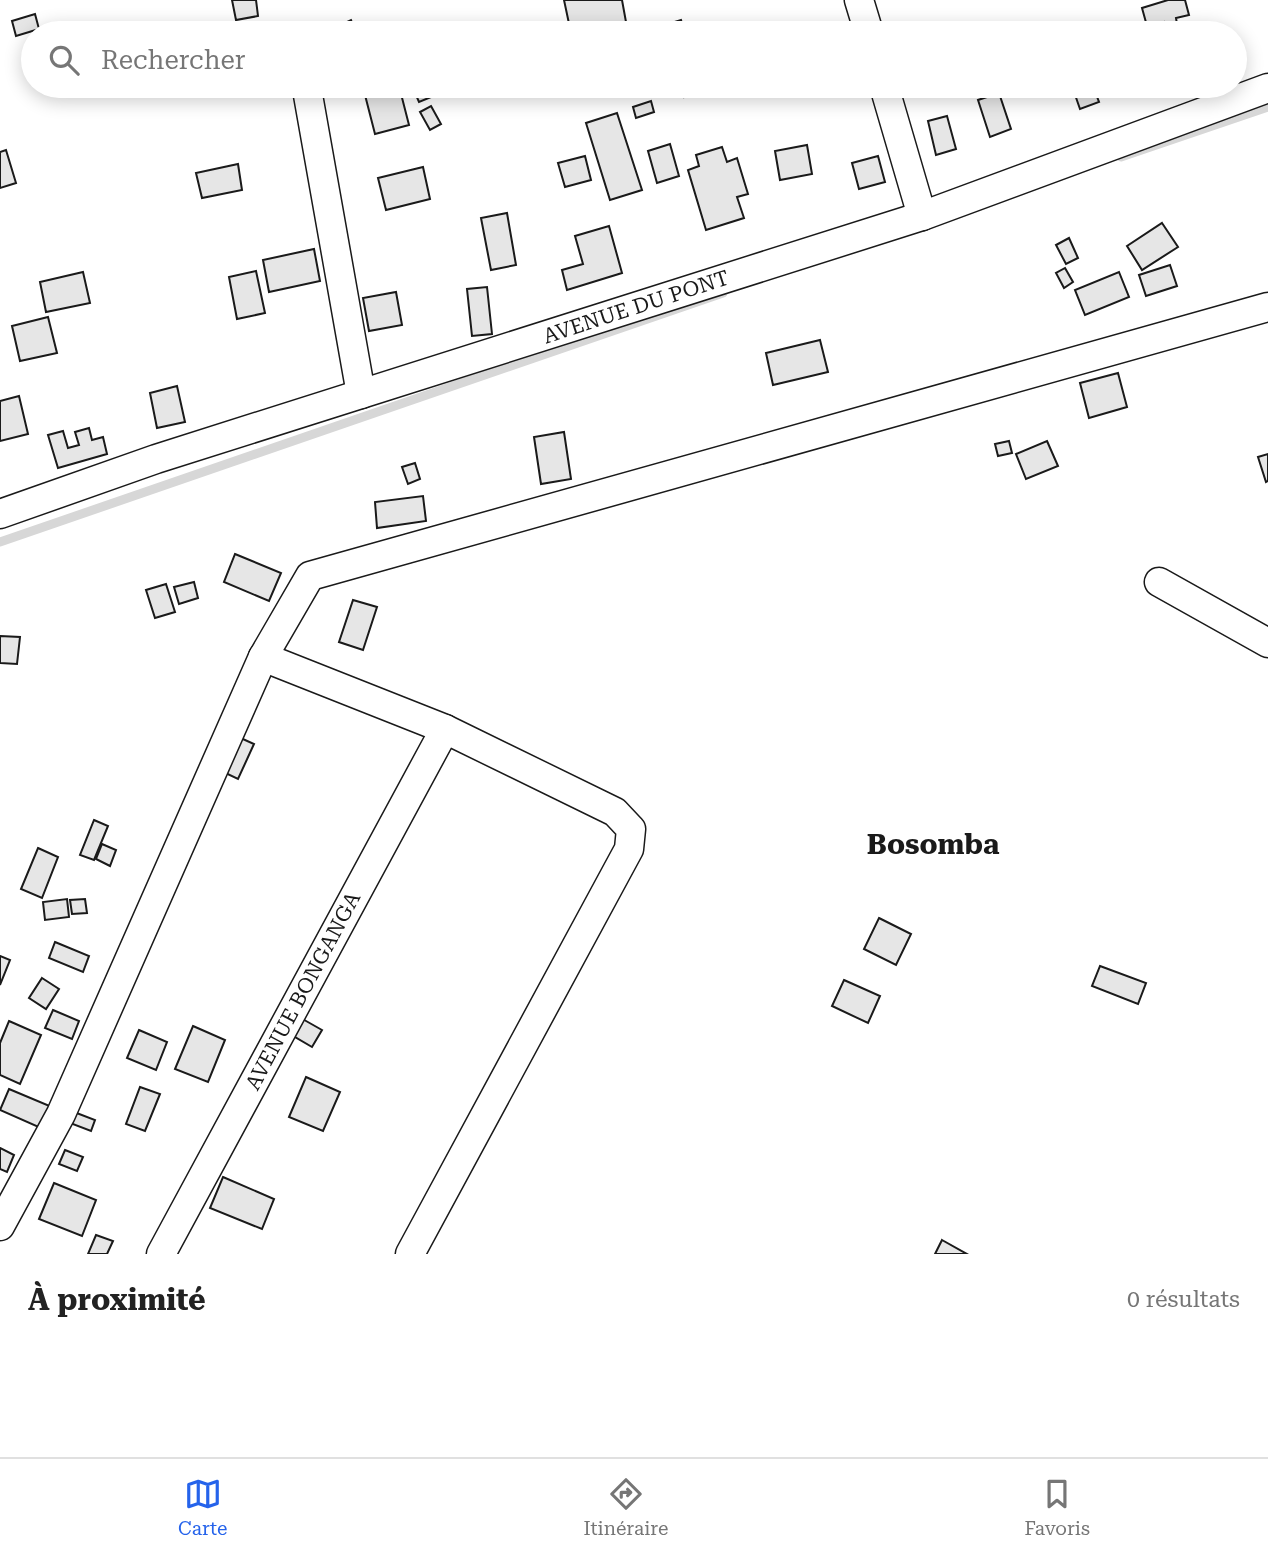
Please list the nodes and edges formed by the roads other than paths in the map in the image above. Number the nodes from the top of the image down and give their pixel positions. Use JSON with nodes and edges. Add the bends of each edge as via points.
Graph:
{"nodes":[{"id":1,"x":859,"y":0,"type":"edge"},
{"id":2,"x":865,"y":21,"type":"edge"},
{"id":3,"x":1268,"y":88,"type":"edge"},
{"id":4,"x":1247,"y":96,"type":"edge"},
{"id":5,"x":309,"y":98,"type":"edge"},
{"id":6,"x":888,"y":98,"type":"edge"},
{"id":7,"x":1241,"y":98,"type":"edge"},
{"id":8,"x":922,"y":216,"type":"junction"},
{"id":9,"x":1268,"y":307,"type":"edge"},
{"id":10,"x":361,"y":394,"type":"junction"},
{"id":11,"x":0,"y":514,"type":"edge"},
{"id":12,"x":1159,"y":582,"type":"dead end"},
{"id":13,"x":1268,"y":642,"type":"edge"},
{"id":14,"x":263,"y":657,"type":"junction"},
{"id":15,"x":444,"y":729,"type":"junction"},
{"id":16,"x":0,"y":1226,"type":"edge"},
{"id":17,"x":160,"y":1254,"type":"edge"},
{"id":18,"x":410,"y":1254,"type":"edge"}],
"edges":[{"from":1,"to":2,"type":"street"},
{"from":3,"to":4,"type":"street","name":"AVENUE DU PONT"},
{"from":5,"to":10,"type":"street"},
{"from":6,"to":8,"type":"street"},
{"from":7,"to":8,"type":"street","name":"AVENUE DU PONT"},
{"from":8,"to":10,"type":"street","name":"AVENUE DU PONT"},
{"from":9,"to":14,"type":"street","via":[[310,576]]},
{"from":10,"to":11,"type":"street","name":"AVENUE DU PONT"},
{"from":12,"to":13,"type":"street"},
{"from":14,"to":15,"type":"street"},
{"from":14,"to":16,"type":"street","via":[[61,1114]]},
{"from":15,"to":17,"type":"street","name":"AVENUE BONGANGA"},
{"from":15,"to":18,"type":"street","via":[[615,811],[631,829],[629,849]]}]}
